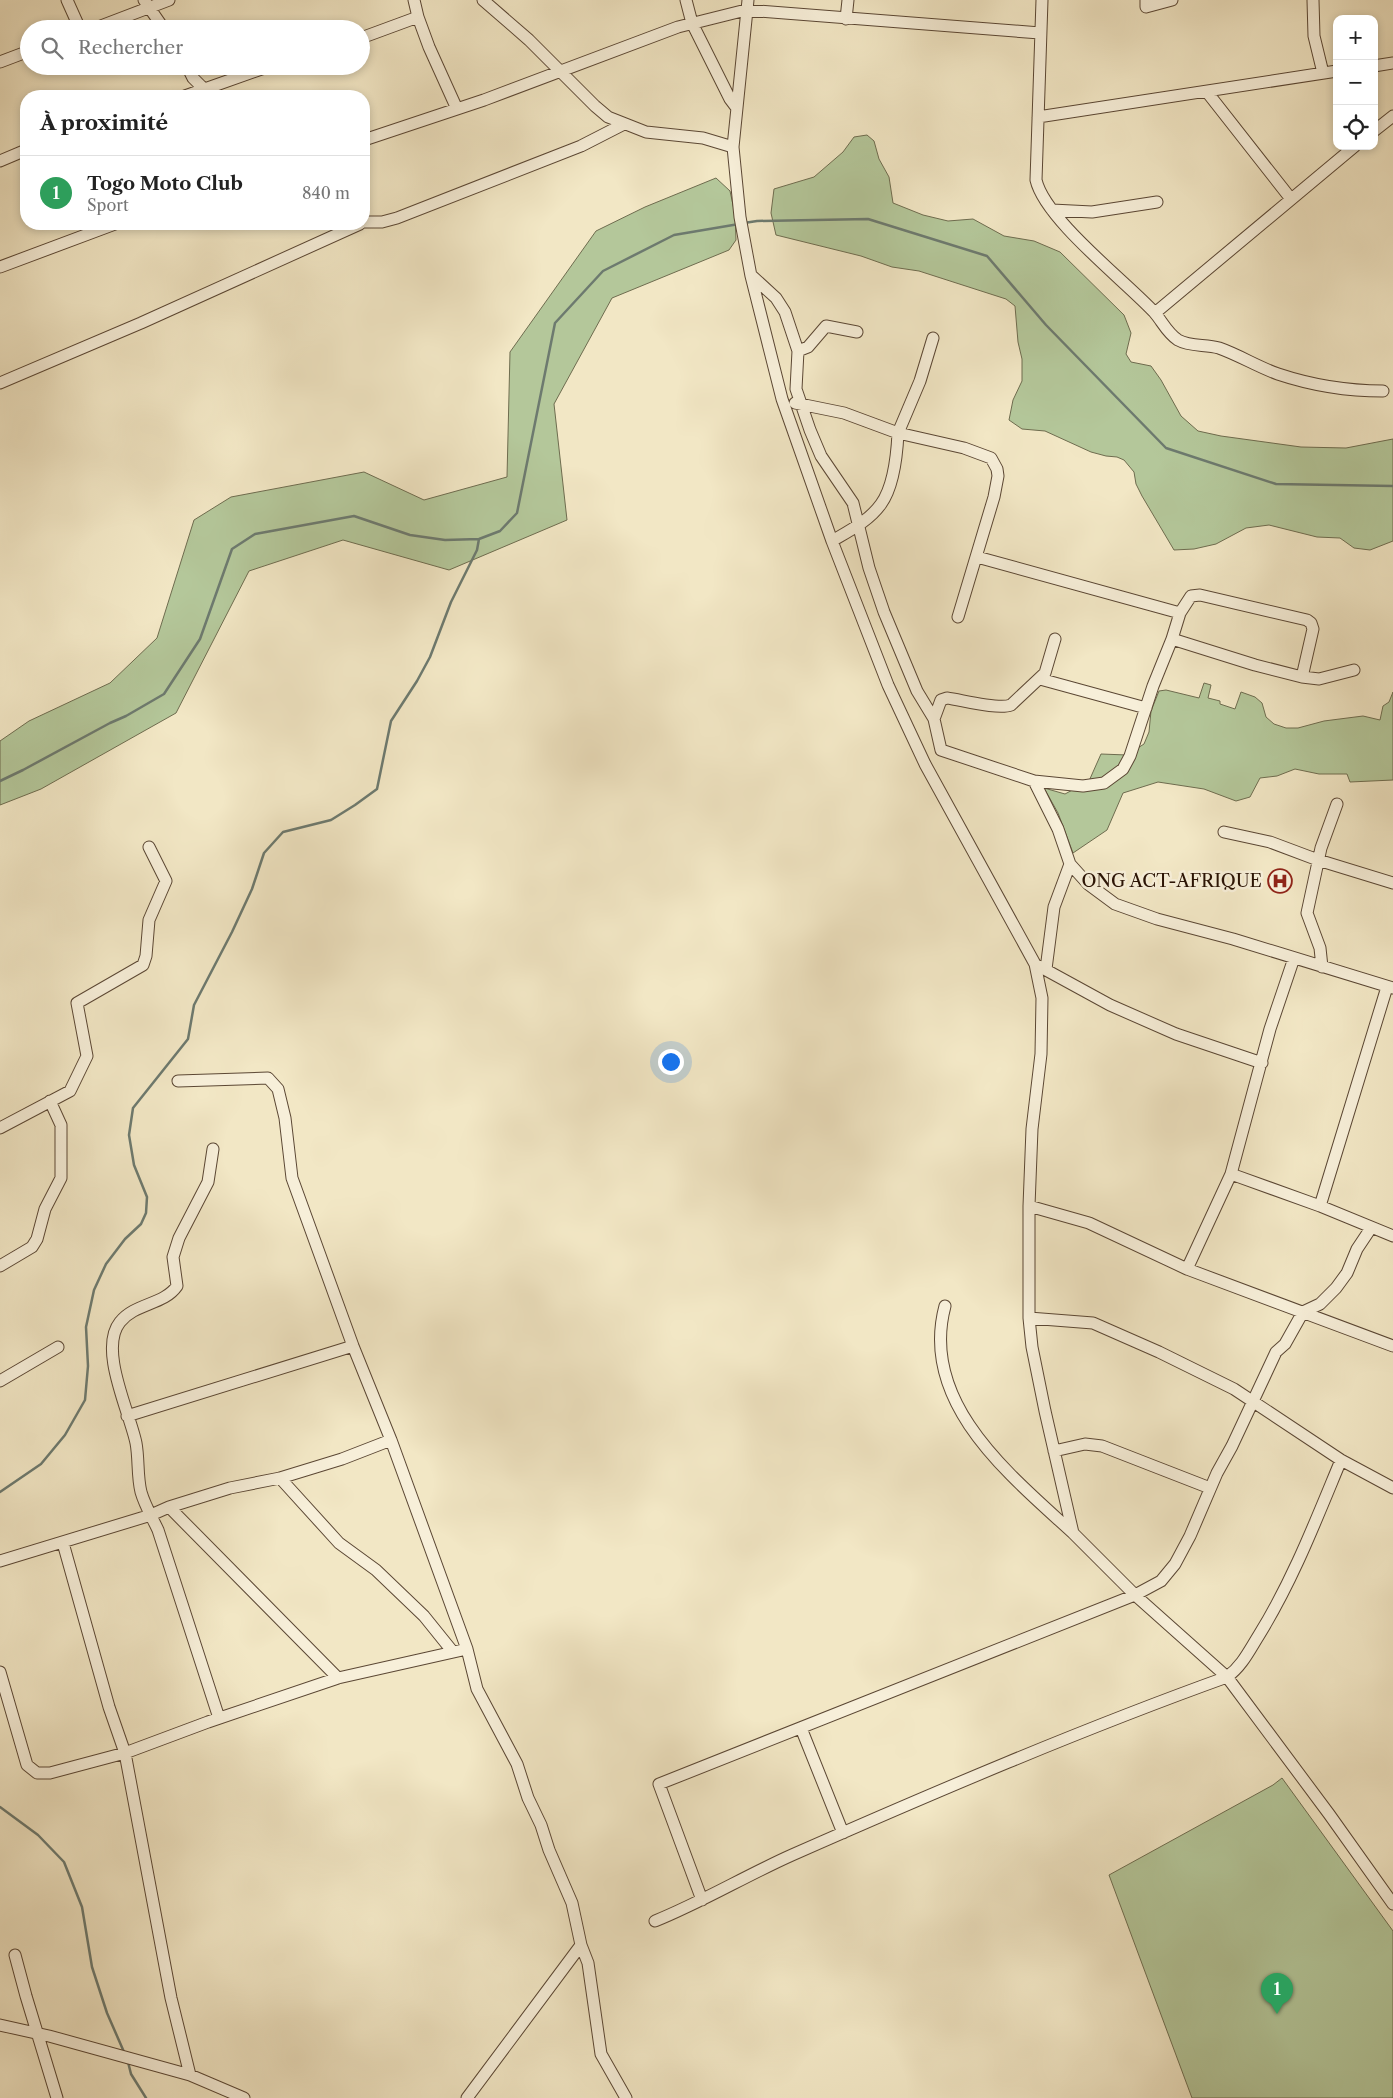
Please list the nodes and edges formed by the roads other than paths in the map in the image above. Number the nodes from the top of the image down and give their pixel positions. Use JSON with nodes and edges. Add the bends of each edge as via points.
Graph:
{"nodes":[{"id":1,"x":67,"y":0,"type":"edge"},
{"id":2,"x":169,"y":0,"type":"edge"},
{"id":3,"x":414,"y":0,"type":"edge"},
{"id":4,"x":686,"y":0,"type":"edge"},
{"id":5,"x":848,"y":0,"type":"edge"},
{"id":6,"x":1042,"y":0,"type":"edge"},
{"id":7,"x":1146,"y":0,"type":"edge"},
{"id":8,"x":1172,"y":0,"type":"edge"},
{"id":9,"x":1313,"y":0,"type":"edge"},
{"id":10,"x":487,"y":1,"type":"edge"},
{"id":11,"x":147,"y":4,"type":"edge"},
{"id":12,"x":747,"y":5,"type":"edge"},
{"id":13,"x":418,"y":18,"type":"junction"},
{"id":14,"x":846,"y":19,"type":"junction"},
{"id":15,"x":76,"y":20,"type":"edge"},
{"id":16,"x":112,"y":20,"type":"edge"},
{"id":17,"x":158,"y":20,"type":"edge"},
{"id":18,"x":692,"y":23,"type":"junction"},
{"id":19,"x":1040,"y":33,"type":"junction"},
{"id":20,"x":370,"y":35,"type":"edge"},
{"id":21,"x":20,"y":54,"type":"edge"},
{"id":22,"x":0,"y":62,"type":"edge"},
{"id":23,"x":1393,"y":63,"type":"edge"},
{"id":24,"x":1378,"y":65,"type":"edge"},
{"id":25,"x":561,"y":70,"type":"junction"},
{"id":26,"x":1333,"y":72,"type":"edge"},
{"id":27,"x":1323,"y":73,"type":"junction"},
{"id":28,"x":192,"y":75,"type":"edge"},
{"id":29,"x":249,"y":75,"type":"edge"},
{"id":30,"x":203,"y":90,"type":"edge"},
{"id":31,"x":213,"y":90,"type":"edge"},
{"id":32,"x":1207,"y":92,"type":"junction"},
{"id":33,"x":736,"y":107,"type":"junction"},
{"id":34,"x":457,"y":109,"type":"junction"},
{"id":35,"x":1393,"y":116,"type":"edge"},
{"id":36,"x":1038,"y":117,"type":"junction"},
{"id":37,"x":624,"y":124,"type":"junction"},
{"id":38,"x":1378,"y":128,"type":"edge"},
{"id":39,"x":370,"y":138,"type":"edge"},
{"id":40,"x":732,"y":147,"type":"junction"},
{"id":41,"x":1350,"y":150,"type":"edge"},
{"id":42,"x":20,"y":153,"type":"edge"},
{"id":43,"x":0,"y":161,"type":"edge"},
{"id":44,"x":1290,"y":199,"type":"junction"},
{"id":45,"x":1157,"y":202,"type":"dead end"},
{"id":46,"x":1052,"y":210,"type":"junction"},
{"id":47,"x":370,"y":222,"type":"edge"},
{"id":48,"x":99,"y":230,"type":"edge"},
{"id":49,"x":347,"y":230,"type":"edge"},
{"id":50,"x":0,"y":267,"type":"edge"},
{"id":51,"x":751,"y":276,"type":"junction"},
{"id":52,"x":1155,"y":313,"type":"junction"},
{"id":53,"x":857,"y":332,"type":"dead end"},
{"id":54,"x":933,"y":338,"type":"dead end"},
{"id":55,"x":798,"y":351,"type":"junction"},
{"id":56,"x":0,"y":383,"type":"edge"},
{"id":57,"x":1383,"y":390,"type":"dead end"},
{"id":58,"x":784,"y":403,"type":"junction"},
{"id":59,"x":800,"y":403,"type":"junction"},
{"id":60,"x":898,"y":432,"type":"junction"},
{"id":61,"x":860,"y":525,"type":"junction"},
{"id":62,"x":832,"y":541,"type":"junction"},
{"id":63,"x":977,"y":557,"type":"junction"},
{"id":64,"x":1180,"y":613,"type":"junction"},
{"id":65,"x":958,"y":617,"type":"dead end"},
{"id":66,"x":1055,"y":639,"type":"dead end"},
{"id":67,"x":1172,"y":639,"type":"junction"},
{"id":68,"x":1354,"y":670,"type":"dead end"},
{"id":69,"x":1302,"y":677,"type":"junction"},
{"id":70,"x":1040,"y":679,"type":"junction"},
{"id":71,"x":1146,"y":708,"type":"junction"},
{"id":72,"x":934,"y":719,"type":"junction"},
{"id":73,"x":941,"y":750,"type":"junction"},
{"id":74,"x":925,"y":764,"type":"junction"},
{"id":75,"x":1034,"y":781,"type":"junction"},
{"id":76,"x":1337,"y":804,"type":"dead end"},
{"id":77,"x":1224,"y":832,"type":"dead end"},
{"id":78,"x":150,"y":847,"type":"dead end"},
{"id":79,"x":1318,"y":860,"type":"junction"},
{"id":80,"x":1070,"y":864,"type":"junction"},
{"id":81,"x":1393,"y":883,"type":"edge"},
{"id":82,"x":1294,"y":958,"type":"junction"},
{"id":83,"x":1035,"y":964,"type":"junction"},
{"id":84,"x":1322,"y":967,"type":"junction"},
{"id":85,"x":1046,"y":970,"type":"junction"},
{"id":86,"x":1390,"y":987,"type":"edge"},
{"id":87,"x":1262,"y":1064,"type":"junction"},
{"id":88,"x":178,"y":1080,"type":"dead end"},
{"id":89,"x":50,"y":1101,"type":"junction"},
{"id":90,"x":0,"y":1128,"type":"edge"},
{"id":91,"x":213,"y":1149,"type":"dead end"},
{"id":92,"x":1231,"y":1174,"type":"junction"},
{"id":93,"x":1029,"y":1206,"type":"junction"},
{"id":94,"x":1320,"y":1206,"type":"junction"},
{"id":95,"x":1371,"y":1228,"type":"junction"},
{"id":96,"x":1393,"y":1236,"type":"edge"},
{"id":97,"x":0,"y":1266,"type":"edge"},
{"id":98,"x":1187,"y":1269,"type":"junction"},
{"id":99,"x":945,"y":1306,"type":"dead end"},
{"id":100,"x":1304,"y":1312,"type":"junction"},
{"id":101,"x":1029,"y":1318,"type":"junction"},
{"id":102,"x":353,"y":1346,"type":"junction"},
{"id":103,"x":1393,"y":1346,"type":"edge"},
{"id":104,"x":58,"y":1347,"type":"dead end"},
{"id":105,"x":0,"y":1382,"type":"edge"},
{"id":106,"x":1252,"y":1401,"type":"junction"},
{"id":107,"x":127,"y":1416,"type":"junction"},
{"id":108,"x":391,"y":1440,"type":"junction"},
{"id":109,"x":1054,"y":1451,"type":"junction"},
{"id":110,"x":1341,"y":1460,"type":"junction"},
{"id":111,"x":280,"y":1478,"type":"junction"},
{"id":112,"x":1210,"y":1488,"type":"junction"},
{"id":113,"x":1393,"y":1488,"type":"edge"},
{"id":114,"x":169,"y":1507,"type":"junction"},
{"id":115,"x":151,"y":1515,"type":"junction"},
{"id":116,"x":1073,"y":1533,"type":"junction"},
{"id":117,"x":63,"y":1543,"type":"junction"},
{"id":118,"x":0,"y":1561,"type":"edge"},
{"id":119,"x":1136,"y":1595,"type":"junction"},
{"id":120,"x":467,"y":1649,"type":"junction"},
{"id":121,"x":453,"y":1652,"type":"junction"},
{"id":122,"x":0,"y":1672,"type":"edge"},
{"id":123,"x":1227,"y":1677,"type":"junction"},
{"id":124,"x":338,"y":1678,"type":"junction"},
{"id":125,"x":219,"y":1718,"type":"junction"},
{"id":126,"x":801,"y":1728,"type":"junction"},
{"id":127,"x":124,"y":1753,"type":"junction"},
{"id":128,"x":843,"y":1833,"type":"junction"},
{"id":129,"x":702,"y":1900,"type":"junction"},
{"id":130,"x":1393,"y":1904,"type":"edge"},
{"id":131,"x":655,"y":1921,"type":"dead end"},
{"id":132,"x":581,"y":1945,"type":"junction"},
{"id":133,"x":15,"y":1955,"type":"dead end"},
{"id":134,"x":0,"y":2026,"type":"edge"},
{"id":135,"x":37,"y":2035,"type":"junction"},
{"id":136,"x":190,"y":2076,"type":"junction"},
{"id":137,"x":57,"y":2098,"type":"edge"},
{"id":138,"x":244,"y":2098,"type":"edge"},
{"id":139,"x":467,"y":2098,"type":"edge"},
{"id":140,"x":626,"y":2098,"type":"edge"}],
"edges":[{"from":1,"to":15,"type":"street"},
{"from":2,"to":11,"type":"street"},
{"from":3,"to":13,"type":"street"},
{"from":4,"to":18,"type":"street"},
{"from":5,"to":14,"type":"street"},
{"from":6,"to":19,"type":"street"},
{"from":7,"to":8,"type":"street","via":[[1146,7]]},
{"from":9,"to":27,"type":"street","via":[[1314,36]]},
{"from":10,"to":25,"type":"street"},
{"from":11,"to":16,"type":"street"},
{"from":11,"to":17,"type":"street"},
{"from":12,"to":14,"type":"street"},
{"from":12,"to":18,"type":"street"},
{"from":12,"to":33,"type":"street"},
{"from":13,"to":20,"type":"street"},
{"from":13,"to":34,"type":"street"},
{"from":14,"to":19,"type":"street"},
{"from":18,"to":25,"type":"street"},
{"from":18,"to":33,"type":"street"},
{"from":19,"to":36,"type":"street"},
{"from":21,"to":22,"type":"street"},
{"from":23,"to":24,"type":"street"},
{"from":25,"to":34,"type":"street"},
{"from":25,"to":37,"type":"street","via":[[595,106]]},
{"from":26,"to":27,"type":"street"},
{"from":27,"to":32,"type":"street"},
{"from":28,"to":30,"type":"street"},
{"from":29,"to":31,"type":"street"},
{"from":32,"to":36,"type":"street"},
{"from":32,"to":44,"type":"street"},
{"from":33,"to":40,"type":"street"},
{"from":34,"to":39,"type":"street"},
{"from":35,"to":38,"type":"street"},
{"from":36,"to":46,"type":"street","via":[[1036,180]]},
{"from":37,"to":40,"type":"street","via":[[646,132],[703,138]]},
{"from":37,"to":47,"type":"street","via":[[581,146],[397,218]]},
{"from":40,"to":51,"type":"street"},
{"from":41,"to":44,"type":"street"},
{"from":42,"to":43,"type":"street"},
{"from":44,"to":52,"type":"street"},
{"from":45,"to":46,"type":"street","via":[[1092,212]]},
{"from":46,"to":52,"type":"street"},
{"from":48,"to":50,"type":"street"},
{"from":49,"to":56,"type":"street"},
{"from":51,"to":55,"type":"street","via":[[782,307]]},
{"from":51,"to":58,"type":"street"},
{"from":52,"to":57,"type":"street","via":[[1170,333],[1180,340],[1221,349],[1277,374],[1361,390]]},
{"from":53,"to":55,"type":"street","via":[[826,326],[808,347]]},
{"from":54,"to":60,"type":"street","via":[[920,381]]},
{"from":55,"to":59,"type":"street","via":[[795,383]]},
{"from":58,"to":59,"type":"street"},
{"from":58,"to":62,"type":"street"},
{"from":59,"to":60,"type":"street","via":[[844,413]]},
{"from":59,"to":61,"type":"street","via":[[816,448],[853,503]]},
{"from":60,"to":61,"type":"street","via":[[894,467],[884,499]]},
{"from":60,"to":63,"type":"street","via":[[964,448],[990,458],[994,463],[998,476]]},
{"from":61,"to":62,"type":"street"},
{"from":61,"to":72,"type":"street","via":[[869,568],[884,612],[917,691]]},
{"from":62,"to":74,"type":"street","via":[[888,685]]},
{"from":63,"to":64,"type":"street"},
{"from":63,"to":65,"type":"street"},
{"from":64,"to":67,"type":"street"},
{"from":64,"to":69,"type":"street","via":[[1191,596],[1200,595],[1307,620],[1313,629]]},
{"from":66,"to":70,"type":"street","via":[[1047,668]]},
{"from":67,"to":69,"type":"street"},
{"from":67,"to":71,"type":"street"},
{"from":68,"to":69,"type":"street","via":[[1319,679]]},
{"from":70,"to":71,"type":"street"},
{"from":70,"to":72,"type":"street","via":[[1007,707],[944,698]]},
{"from":71,"to":75,"type":"street","via":[[1123,769],[1104,784],[1083,786]]},
{"from":72,"to":73,"type":"street"},
{"from":73,"to":74,"type":"street"},
{"from":73,"to":75,"type":"street"},
{"from":74,"to":83,"type":"street"},
{"from":75,"to":80,"type":"street","via":[[1058,829]]},
{"from":76,"to":79,"type":"street"},
{"from":77,"to":79,"type":"street","via":[[1270,842]]},
{"from":78,"to":89,"type":"street","via":[[166,881],[149,920],[143,966],[77,1003],[87,1056],[70,1091]]},
{"from":79,"to":81,"type":"street"},
{"from":79,"to":84,"type":"street","via":[[1307,913],[1320,948]]},
{"from":80,"to":82,"type":"street","via":[[1101,895],[1129,910]]},
{"from":80,"to":85,"type":"street","via":[[1054,907]]},
{"from":82,"to":84,"type":"street"},
{"from":82,"to":87,"type":"street"},
{"from":83,"to":85,"type":"street"},
{"from":83,"to":93,"type":"street","via":[[1042,998],[1041,1054],[1032,1129]]},
{"from":84,"to":86,"type":"street"},
{"from":85,"to":87,"type":"street","via":[[1110,1005],[1176,1034]]},
{"from":86,"to":94,"type":"street"},
{"from":87,"to":92,"type":"street"},
{"from":88,"to":102,"type":"street","via":[[268,1078],[278,1089],[292,1178]]},
{"from":89,"to":90,"type":"street"},
{"from":89,"to":97,"type":"street","via":[[60,1125],[62,1178],[45,1209],[32,1247]]},
{"from":91,"to":107,"type":"street","via":[[208,1182],[173,1257],[177,1286],[171,1294],[141,1306],[120,1321],[114,1333],[116,1373]]},
{"from":92,"to":94,"type":"street"},
{"from":92,"to":98,"type":"street"},
{"from":93,"to":98,"type":"street","via":[[1089,1223]]},
{"from":93,"to":101,"type":"street"},
{"from":94,"to":95,"type":"street"},
{"from":95,"to":96,"type":"street"},
{"from":95,"to":100,"type":"street","via":[[1336,1288],[1320,1304]]},
{"from":98,"to":100,"type":"street"},
{"from":99,"to":116,"type":"street","via":[[940,1326],[940,1349],[954,1399],[990,1453]]},
{"from":100,"to":103,"type":"street"},
{"from":100,"to":106,"type":"street","via":[[1285,1344],[1276,1352]]},
{"from":101,"to":106,"type":"street","via":[[1093,1324],[1159,1352]]},
{"from":101,"to":109,"type":"street"},
{"from":102,"to":107,"type":"street"},
{"from":102,"to":108,"type":"street"},
{"from":104,"to":105,"type":"street"},
{"from":106,"to":110,"type":"street"},
{"from":106,"to":112,"type":"street"},
{"from":107,"to":115,"type":"street","via":[[136,1442],[141,1491]]},
{"from":108,"to":111,"type":"street"},
{"from":108,"to":120,"type":"street"},
{"from":109,"to":112,"type":"street","via":[[1085,1444],[1102,1446]]},
{"from":109,"to":116,"type":"street"},
{"from":110,"to":113,"type":"street"},
{"from":110,"to":123,"type":"street","via":[[1303,1552],[1275,1609],[1238,1669]]},
{"from":111,"to":114,"type":"street","via":[[230,1488]]},
{"from":111,"to":121,"type":"street","via":[[339,1542],[376,1570],[424,1616]]},
{"from":112,"to":119,"type":"street","via":[[1175,1564],[1161,1581]]},
{"from":114,"to":115,"type":"street"},
{"from":114,"to":124,"type":"street"},
{"from":115,"to":117,"type":"street"},
{"from":115,"to":125,"type":"street"},
{"from":116,"to":119,"type":"street"},
{"from":117,"to":118,"type":"street"},
{"from":117,"to":127,"type":"street"},
{"from":119,"to":123,"type":"street"},
{"from":119,"to":126,"type":"street"},
{"from":120,"to":121,"type":"street"},
{"from":120,"to":132,"type":"street","via":[[477,1689],[517,1764],[572,1903]]},
{"from":121,"to":124,"type":"street"},
{"from":122,"to":127,"type":"street","via":[[27,1764],[37,1773],[50,1773]]},
{"from":123,"to":128,"type":"street","via":[[1138,1709]]},
{"from":123,"to":130,"type":"street"},
{"from":124,"to":125,"type":"street"},
{"from":125,"to":127,"type":"street"},
{"from":126,"to":128,"type":"street"},
{"from":126,"to":129,"type":"street","via":[[659,1784]]},
{"from":127,"to":136,"type":"street","via":[[171,1998]]},
{"from":128,"to":129,"type":"street","via":[[763,1868]]},
{"from":129,"to":131,"type":"street"},
{"from":132,"to":139,"type":"street"},
{"from":132,"to":140,"type":"street","via":[[588,1963],[601,2054]]},
{"from":133,"to":135,"type":"street"},
{"from":134,"to":135,"type":"street"},
{"from":135,"to":136,"type":"street"},
{"from":135,"to":137,"type":"street"},
{"from":136,"to":138,"type":"street"}]}
